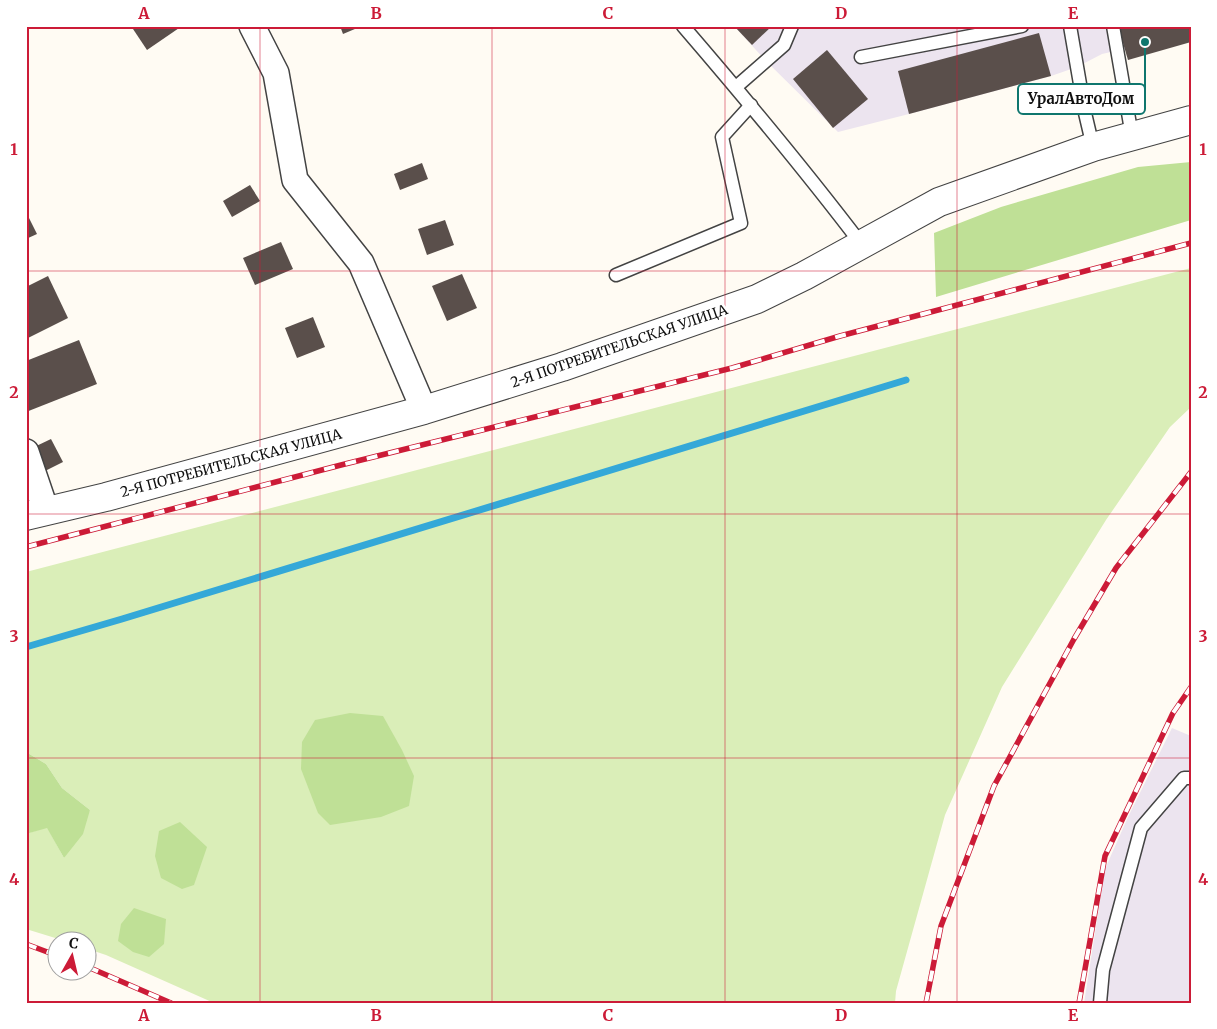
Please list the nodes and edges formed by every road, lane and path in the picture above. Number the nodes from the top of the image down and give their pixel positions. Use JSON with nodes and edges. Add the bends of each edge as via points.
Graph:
{"nodes":[{"id":1,"x":252,"y":26,"type":"edge"},
{"id":2,"x":683,"y":26,"type":"edge"},
{"id":3,"x":792,"y":26,"type":"edge"},
{"id":4,"x":1022,"y":26,"type":"edge"},
{"id":5,"x":1070,"y":26,"type":"edge"},
{"id":6,"x":1113,"y":26,"type":"edge"},
{"id":7,"x":861,"y":57,"type":"dead end"},
{"id":8,"x":736,"y":88,"type":"junction"},
{"id":9,"x":751,"y":105,"type":"junction"},
{"id":10,"x":1191,"y":120,"type":"edge"},
{"id":11,"x":1132,"y":136,"type":"junction"},
{"id":12,"x":1094,"y":147,"type":"junction"},
{"id":13,"x":862,"y":244,"type":"junction"},
{"id":14,"x":616,"y":275,"type":"dead end"},
{"id":15,"x":424,"y":410,"type":"junction"},
{"id":16,"x":26,"y":452,"type":"edge"},
{"id":17,"x":36,"y":514,"type":"edge"},
{"id":18,"x":1191,"y":778,"type":"edge"},
{"id":19,"x":1100,"y":1003,"type":"edge"}],
"edges":[{"from":1,"to":15,"type":"street","via":[[276,73],[295,180],[361,263]]},
{"from":2,"to":8,"type":"lane"},
{"from":3,"to":8,"type":"lane","via":[[784,45]]},
{"from":4,"to":7,"type":"lane"},
{"from":5,"to":12,"type":"lane"},
{"from":6,"to":11,"type":"lane"},
{"from":8,"to":9,"type":"lane"},
{"from":9,"to":13,"type":"lane"},
{"from":9,"to":14,"type":"lane","via":[[722,137],[741,223]]},
{"from":10,"to":11,"type":"street","name":"2-Я ПОТРЕБИТЕЛЬСКАЯ УЛИЦА"},
{"from":11,"to":12,"type":"street","name":"2-Я ПОТРЕБИТЕЛЬСКАЯ УЛИЦА"},
{"from":12,"to":13,"type":"street","name":"2-Я ПОТРЕБИТЕЛЬСКАЯ УЛИЦА","via":[[939,202]]},
{"from":13,"to":15,"type":"street","name":"2-Я ПОТРЕБИТЕЛЬСКАЯ УЛИЦА","via":[[757,299],[562,367]]},
{"from":15,"to":17,"type":"street","name":"2-Я ПОТРЕБИТЕЛЬСКАЯ УЛИЦА"},
{"from":16,"to":17,"type":"street"},
{"from":18,"to":19,"type":"lane","via":[[1184,778],[1141,828],[1103,970]]}]}
